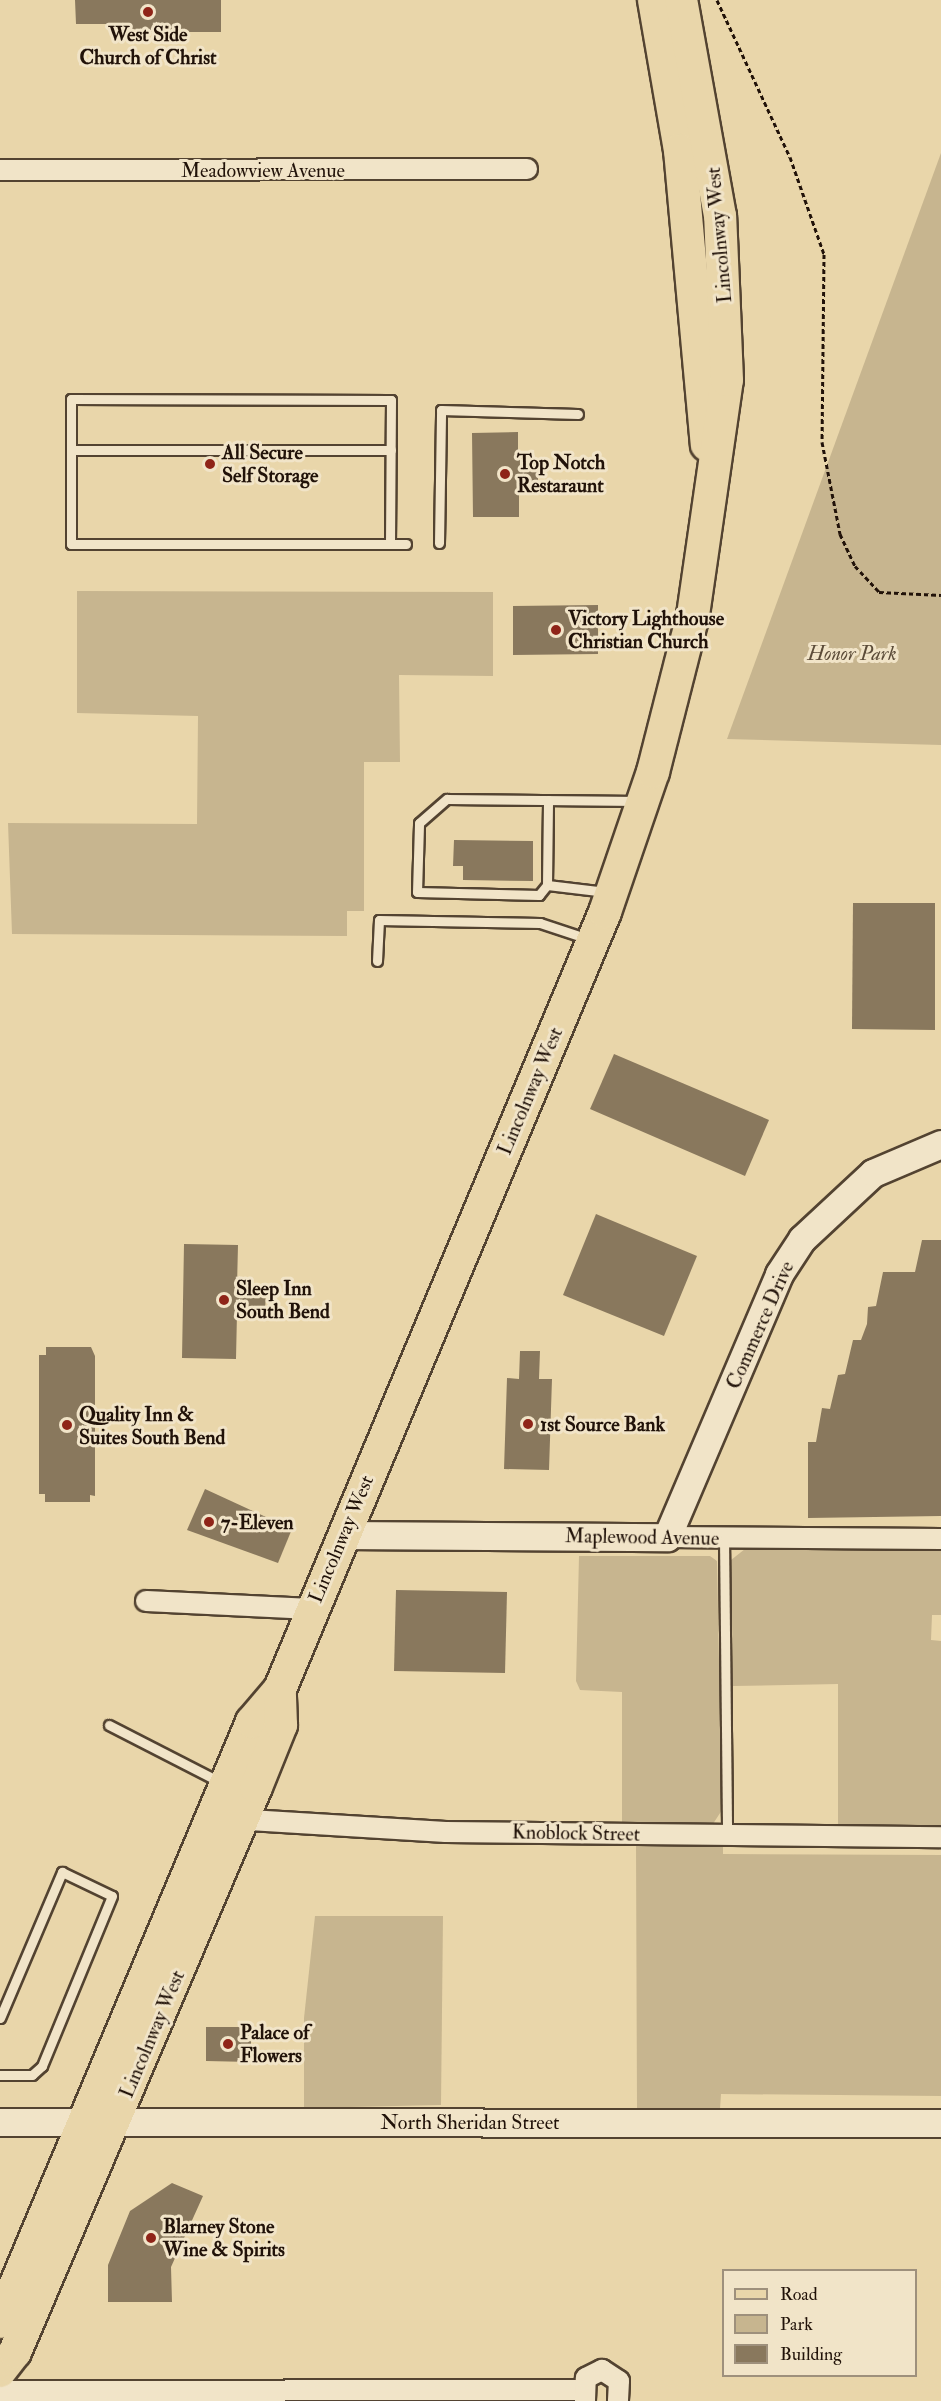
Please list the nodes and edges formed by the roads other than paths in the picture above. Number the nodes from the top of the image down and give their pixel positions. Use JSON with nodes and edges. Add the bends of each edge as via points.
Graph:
{"nodes":[{"id":1,"x":654,"y":0,"type":"edge"},
{"id":2,"x":681,"y":0,"type":"edge"},
{"id":3,"x":527,"y":169,"type":"dead end"},
{"id":4,"x":0,"y":170,"type":"edge"},
{"id":5,"x":578,"y":414,"type":"dead end"},
{"id":6,"x":71,"y":450,"type":"junction"},
{"id":7,"x":391,"y":450,"type":"junction"},
{"id":8,"x":711,"y":471,"type":"junction"},
{"id":9,"x":439,"y":543,"type":"dead end"},
{"id":10,"x":390,"y":544,"type":"junction"},
{"id":11,"x":406,"y":544,"type":"dead end"},
{"id":12,"x":548,"y":801,"type":"junction"},
{"id":13,"x":643,"y":801,"type":"junction"},
{"id":14,"x":547,"y":885,"type":"junction"},
{"id":15,"x":612,"y":892,"type":"junction"},
{"id":16,"x":593,"y":941,"type":"junction"},
{"id":17,"x":377,"y":961,"type":"dead end"},
{"id":18,"x":941,"y":1144,"type":"edge"},
{"id":19,"x":342,"y":1534,"type":"junction"},
{"id":20,"x":667,"y":1537,"type":"junction"},
{"id":21,"x":724,"y":1538,"type":"junction"},
{"id":22,"x":941,"y":1539,"type":"edge"},
{"id":23,"x":146,"y":1601,"type":"dead end"},
{"id":24,"x":312,"y":1609,"type":"junction"},
{"id":25,"x":280,"y":1689,"type":"junction"},
{"id":26,"x":109,"y":1725,"type":"dead end"},
{"id":27,"x":226,"y":1785,"type":"junction"},
{"id":28,"x":227,"y":1819,"type":"junction"},
{"id":29,"x":727,"y":1835,"type":"junction"},
{"id":30,"x":941,"y":1837,"type":"edge"},
{"id":31,"x":0,"y":2018,"type":"edge"},
{"id":32,"x":0,"y":2075,"type":"edge"},
{"id":33,"x":100,"y":2121,"type":"junction"},
{"id":34,"x":0,"y":2122,"type":"edge"},
{"id":35,"x":941,"y":2123,"type":"edge"},
{"id":36,"x":0,"y":2322,"type":"edge"},
{"id":37,"x":0,"y":2371,"type":"edge"},
{"id":38,"x":0,"y":2391,"type":"edge"},
{"id":39,"x":584,"y":2396,"type":"edge"},
{"id":40,"x":618,"y":2401,"type":"edge"}],
"edges":[{"from":1,"to":8,"type":"main road","name":"Lincolnway West","via":[[680,150],[695,303],[697,382]]},
{"from":2,"to":8,"type":"main road","name":"Lincolnway West","via":[[709,135],[726,300],[727,380]]},
{"from":3,"to":4,"type":"street","name":"Meadowview Avenue"},
{"from":5,"to":9,"type":"lane","via":[[441,410]]},
{"from":6,"to":7,"type":"lane"},
{"from":6,"to":7,"type":"lane","via":[[71,399],[392,400]]},
{"from":6,"to":10,"type":"lane","via":[[71,544]]},
{"from":7,"to":10,"type":"lane"},
{"from":8,"to":13,"type":"main road","name":"Lincolnway West","via":[[693,615]]},
{"from":10,"to":11,"type":"lane"},
{"from":12,"to":13,"type":"lane"},
{"from":12,"to":14,"type":"lane"},
{"from":12,"to":14,"type":"lane","via":[[447,799],[419,823],[417,892],[539,895]]},
{"from":13,"to":15,"type":"main road","name":"Lincolnway West"},
{"from":14,"to":15,"type":"lane"},
{"from":15,"to":16,"type":"main road","name":"Lincolnway West"},
{"from":16,"to":17,"type":"lane","via":[[540,923],[379,920]]},
{"from":16,"to":19,"type":"main road","name":"Lincolnway West"},
{"from":18,"to":20,"type":"street","name":"Commerce Drive","via":[[873,1173],[802,1239],[779,1274]]},
{"from":19,"to":20,"type":"street","name":"Maplewood Avenue"},
{"from":19,"to":24,"type":"main road","name":"Lincolnway West"},
{"from":20,"to":21,"type":"street","name":"Maplewood Avenue"},
{"from":21,"to":22,"type":"street","name":"Maplewood Avenue"},
{"from":21,"to":29,"type":"lane"},
{"from":23,"to":24,"type":"street"},
{"from":24,"to":25,"type":"main road","name":"Lincolnway West"},
{"from":25,"to":27,"type":"main road","name":"Lincolnway West","via":[[252,1722]]},
{"from":25,"to":28,"type":"main road","name":"Lincolnway West","via":[[281,1725]]},
{"from":26,"to":27,"type":"lane"},
{"from":27,"to":28,"type":"main road","name":"Lincolnway West"},
{"from":28,"to":29,"type":"street","name":"Knoblock Street","via":[[446,1832]]},
{"from":28,"to":33,"type":"main road","name":"Lincolnway West"},
{"from":29,"to":30,"type":"street","name":"Knoblock Street"},
{"from":31,"to":32,"type":"lane","via":[[62,1872],[112,1896],[42,2066],[32,2075]]},
{"from":33,"to":34,"type":"street","name":"North Sheridan Street"},
{"from":33,"to":35,"type":"street","name":"North Sheridan Street"},
{"from":33,"to":36,"type":"main road","name":"Lincolnway West"},
{"from":33,"to":37,"type":"main road","name":"Lincolnway West","via":[[15,2352]]},
{"from":38,"to":39,"type":"street"},
{"from":39,"to":40,"type":"street","via":[[590,2374],[609,2372],[621,2387]]}]}
